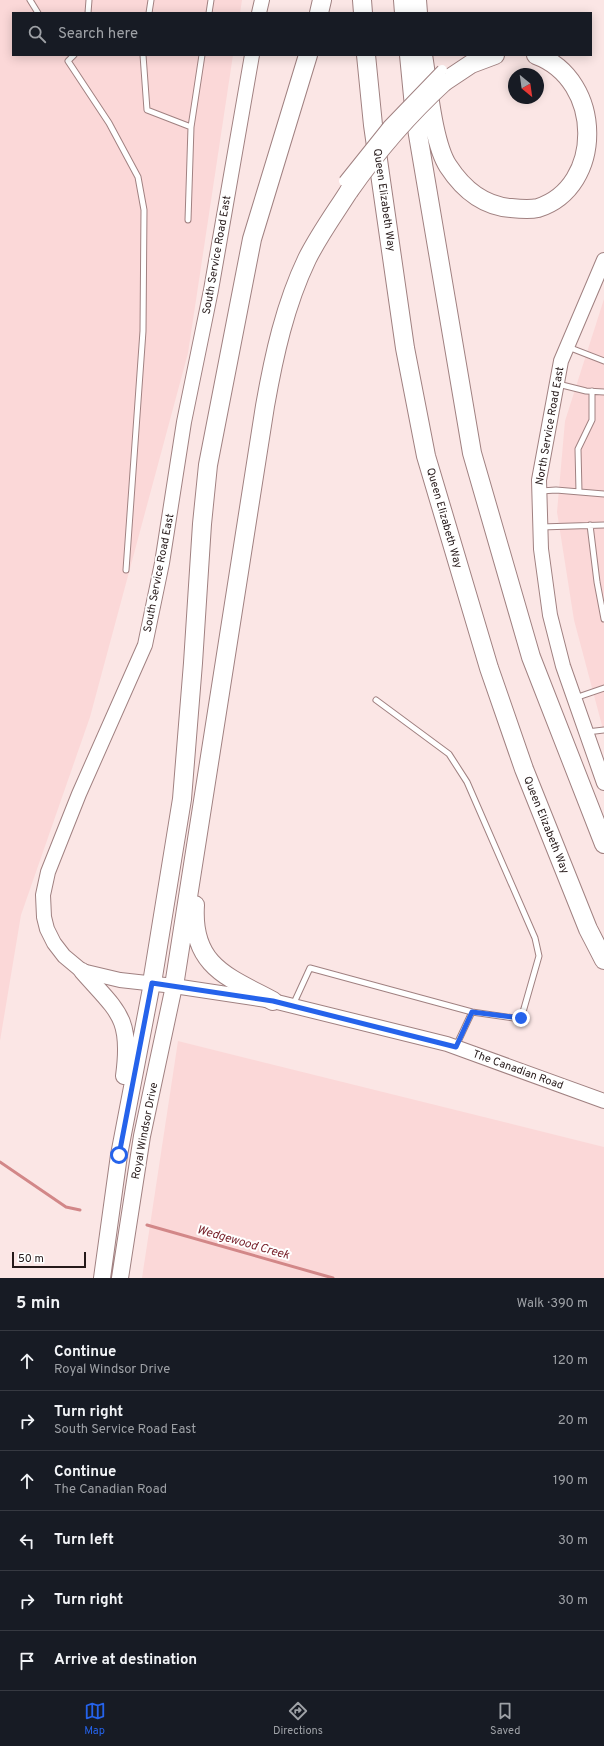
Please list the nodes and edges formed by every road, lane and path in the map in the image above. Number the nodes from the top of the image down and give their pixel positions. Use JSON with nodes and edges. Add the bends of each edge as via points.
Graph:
{"nodes":[{"id":1,"x":30,"y":0,"type":"edge"},
{"id":2,"x":89,"y":0,"type":"edge"},
{"id":3,"x":151,"y":0,"type":"edge"},
{"id":4,"x":210,"y":0,"type":"edge"},
{"id":5,"x":322,"y":0,"type":"edge"},
{"id":6,"x":362,"y":0,"type":"edge"},
{"id":7,"x":403,"y":0,"type":"edge"},
{"id":8,"x":417,"y":0,"type":"edge"},
{"id":9,"x":37,"y":12,"type":"edge"},
{"id":10,"x":88,"y":12,"type":"edge"},
{"id":11,"x":149,"y":12,"type":"edge"},
{"id":12,"x":209,"y":12,"type":"edge"},
{"id":13,"x":319,"y":12,"type":"edge"},
{"id":14,"x":363,"y":12,"type":"edge"},
{"id":15,"x":404,"y":12,"type":"edge"},
{"id":16,"x":418,"y":12,"type":"edge"},
{"id":17,"x":66,"y":56,"type":"edge"},
{"id":18,"x":73,"y":56,"type":"edge"},
{"id":19,"x":143,"y":56,"type":"edge"},
{"id":20,"x":202,"y":56,"type":"edge"},
{"id":21,"x":252,"y":56,"type":"edge"},
{"id":22,"x":308,"y":56,"type":"edge"},
{"id":23,"x":366,"y":56,"type":"edge"},
{"id":24,"x":409,"y":56,"type":"edge"},
{"id":25,"x":423,"y":56,"type":"edge"},
{"id":26,"x":492,"y":56,"type":"edge"},
{"id":27,"x":538,"y":56,"type":"edge"},
{"id":28,"x":68,"y":61,"type":"junction"},
{"id":29,"x":191,"y":128,"type":"junction"},
{"id":30,"x":188,"y":220,"type":"dead end"},
{"id":31,"x":604,"y":260,"type":"edge"},
{"id":32,"x":567,"y":347,"type":"junction"},
{"id":33,"x":604,"y":360,"type":"edge"},
{"id":34,"x":557,"y":384,"type":"junction"},
{"id":35,"x":592,"y":391,"type":"junction"},
{"id":36,"x":604,"y":392,"type":"edge"},
{"id":37,"x":540,"y":491,"type":"junction"},
{"id":38,"x":579,"y":492,"type":"junction"},
{"id":39,"x":604,"y":494,"type":"edge"},
{"id":40,"x":590,"y":525,"type":"junction"},
{"id":41,"x":604,"y":525,"type":"edge"},
{"id":42,"x":541,"y":527,"type":"junction"},
{"id":43,"x":126,"y":570,"type":"dead end"},
{"id":44,"x":604,"y":619,"type":"edge"},
{"id":45,"x":604,"y":688,"type":"edge"},
{"id":46,"x":574,"y":698,"type":"junction"},
{"id":47,"x":376,"y":700,"type":"dead end"},
{"id":48,"x":604,"y":730,"type":"edge"},
{"id":49,"x":586,"y":733,"type":"junction"},
{"id":50,"x":604,"y":783,"type":"edge"},
{"id":51,"x":604,"y":844,"type":"edge"},
{"id":52,"x":196,"y":851,"type":"junction"},
{"id":53,"x":604,"y":960,"type":"edge"},
{"id":54,"x":82,"y":971,"type":"junction"},
{"id":55,"x":152,"y":983,"type":"junction"},
{"id":56,"x":174,"y":986,"type":"junction"},
{"id":57,"x":273,"y":1001,"type":"junction"},
{"id":58,"x":293,"y":1006,"type":"junction"},
{"id":59,"x":472,"y":1012,"type":"junction"},
{"id":60,"x":456,"y":1047,"type":"junction"},
{"id":61,"x":604,"y":1101,"type":"edge"},
{"id":62,"x":119,"y":1155,"type":"junction"},
{"id":63,"x":102,"y":1278,"type":"edge"},
{"id":64,"x":120,"y":1278,"type":"edge"}],
"edges":[{"from":1,"to":9,"type":"lane"},
{"from":2,"to":10,"type":"lane"},
{"from":3,"to":11,"type":"lane"},
{"from":4,"to":12,"type":"lane"},
{"from":5,"to":13,"type":"highway"},
{"from":6,"to":14,"type":"highway"},
{"from":7,"to":15,"type":"highway"},
{"from":8,"to":16,"type":"highway"},
{"from":17,"to":28,"type":"lane"},
{"from":18,"to":28,"type":"lane"},
{"from":19,"to":29,"type":"lane","via":[[147,110]]},
{"from":20,"to":29,"type":"lane"},
{"from":21,"to":54,"type":"street","name":"South Service Road East","via":[[211,290],[184,422],[162,563],[145,645],[79,794],[48,872],[43,895],[44,917],[54,943],[64,956]]},
{"from":22,"to":55,"type":"highway","via":[[252,238],[208,465],[182,799]]},
{"from":23,"to":53,"type":"highway","name":"Queen Elizabeth Way","via":[[373,125],[405,348],[426,456],[489,668],[522,762],[588,929]]},
{"from":24,"to":51,"type":"highway","via":[[415,117],[472,453],[531,657]]},
{"from":25,"to":27,"type":"highway","via":[[436,135],[447,166],[466,188],[484,202],[522,210],[547,204],[574,185],[591,157],[595,136],[591,109],[580,84],[560,66]]},
{"from":26,"to":52,"type":"highway","bridge":true,"via":[[443,76],[346,186],[296,284],[276,345],[265,406]]},
{"from":28,"to":43,"type":"lane","via":[[109,123],[138,177],[144,210],[143,331]]},
{"from":29,"to":30,"type":"lane"},
{"from":31,"to":32,"type":"street","name":"North Service Road East"},
{"from":32,"to":33,"type":"lane"},
{"from":32,"to":34,"type":"street","name":"North Service Road East","via":[[561,361]]},
{"from":34,"to":35,"type":"lane"},
{"from":34,"to":37,"type":"street","name":"North Service Road East","via":[[539,480]]},
{"from":35,"to":36,"type":"lane"},
{"from":35,"to":38,"type":"lane","via":[[592,420],[578,449]]},
{"from":37,"to":38,"type":"lane"},
{"from":37,"to":42,"type":"street","name":"North Service Road East"},
{"from":38,"to":39,"type":"lane"},
{"from":40,"to":41,"type":"lane"},
{"from":40,"to":42,"type":"lane"},
{"from":40,"to":44,"type":"lane"},
{"from":42,"to":46,"type":"street","name":"North Service Road East","via":[[541,549],[550,615]]},
{"from":45,"to":46,"type":"lane"},
{"from":46,"to":49,"type":"street","name":"North Service Road East"},
{"from":47,"to":59,"type":"lane","via":[[449,754],[467,782],[535,938],[539,956],[521,1018]]},
{"from":48,"to":49,"type":"lane"},
{"from":49,"to":50,"type":"street","name":"North Service Road East"},
{"from":52,"to":56,"type":"highway"},
{"from":52,"to":57,"type":"highway","via":[[198,876],[194,925],[198,942],[209,961],[226,976]]},
{"from":54,"to":55,"type":"street","name":"South Service Road East","via":[[120,980]]},
{"from":54,"to":62,"type":"main road","via":[[115,1007],[124,1026],[127,1057],[115,1140]]},
{"from":55,"to":56,"type":"street","name":"South Service Road East"},
{"from":55,"to":62,"type":"main road","name":"Royal Windsor Drive"},
{"from":56,"to":57,"type":"street","name":"The Canadian Road"},
{"from":56,"to":64,"type":"main road","name":"Royal Windsor Drive","via":[[142,1136]]},
{"from":57,"to":58,"type":"street","name":"The Canadian Road"},
{"from":58,"to":59,"type":"lane","via":[[310,968]]},
{"from":58,"to":60,"type":"street","name":"The Canadian Road"},
{"from":59,"to":60,"type":"lane"},
{"from":60,"to":61,"type":"street","name":"The Canadian Road"},
{"from":62,"to":63,"type":"main road","name":"Royal Windsor Drive"}]}
